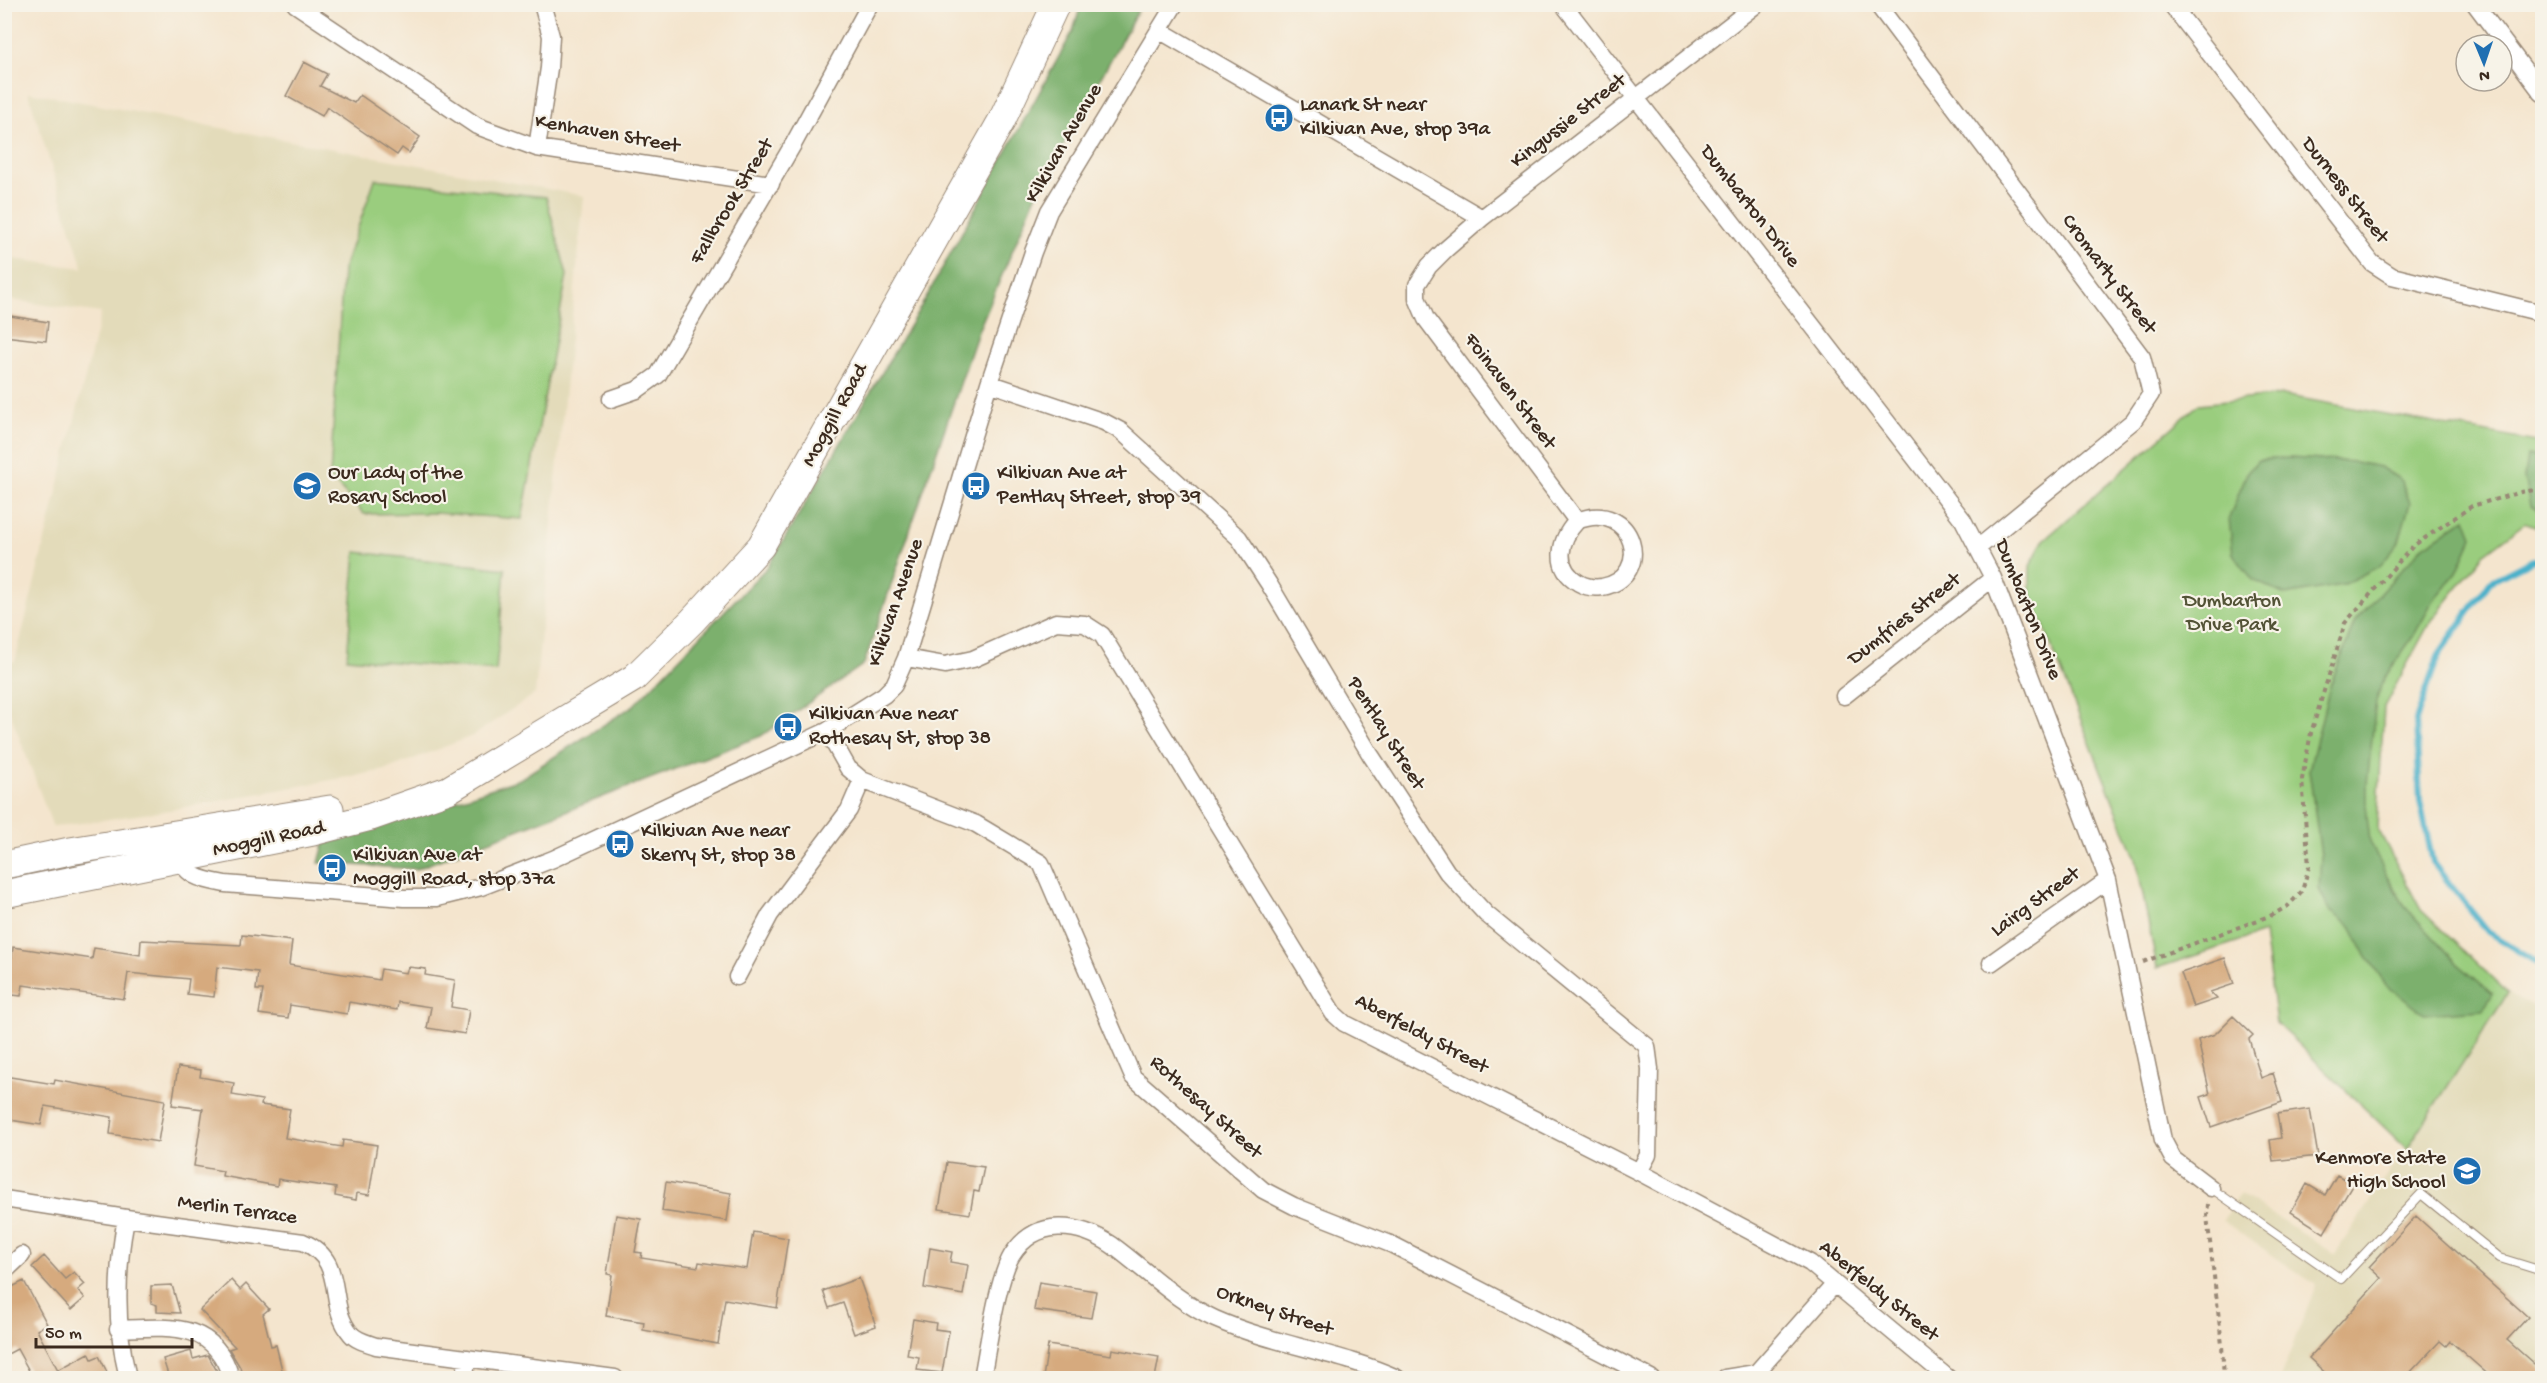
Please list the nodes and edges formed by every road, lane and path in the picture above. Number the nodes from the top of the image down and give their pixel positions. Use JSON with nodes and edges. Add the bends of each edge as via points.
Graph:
{"nodes":[{"id":1,"x":295,"y":4,"type":"edge"},
{"id":2,"x":542,"y":4,"type":"edge"},
{"id":3,"x":870,"y":4,"type":"edge"},
{"id":4,"x":1056,"y":4,"type":"edge"},
{"id":5,"x":1175,"y":4,"type":"edge"},
{"id":6,"x":1563,"y":4,"type":"edge"},
{"id":7,"x":1757,"y":4,"type":"edge"},
{"id":8,"x":1877,"y":4,"type":"edge"},
{"id":9,"x":2171,"y":4,"type":"edge"},
{"id":10,"x":2475,"y":4,"type":"edge"},
{"id":11,"x":1159,"y":30,"type":"junction"},
{"id":12,"x":2542,"y":93,"type":"edge"},
{"id":13,"x":1637,"y":98,"type":"junction"},
{"id":14,"x":537,"y":148,"type":"junction"},
{"id":15,"x":771,"y":184,"type":"junction"},
{"id":16,"x":1482,"y":218,"type":"junction"},
{"id":17,"x":1417,"y":285,"type":"joint"},
{"id":18,"x":2542,"y":313,"type":"edge"},
{"id":19,"x":988,"y":383,"type":"junction"},
{"id":20,"x":611,"y":399,"type":"dead end"},
{"id":21,"x":2542,"y":489,"type":"edge"},
{"id":22,"x":1577,"y":521,"type":"junction"},
{"id":23,"x":1979,"y":547,"type":"junction"},
{"id":24,"x":1993,"y":578,"type":"junction"},
{"id":25,"x":906,"y":658,"type":"junction"},
{"id":26,"x":1844,"y":696,"type":"dead end"},
{"id":27,"x":827,"y":731,"type":"junction"},
{"id":28,"x":862,"y":780,"type":"junction"},
{"id":29,"x":178,"y":847,"type":"junction"},
{"id":30,"x":4,"y":865,"type":"edge"},
{"id":31,"x":2108,"y":879,"type":"junction"},
{"id":32,"x":4,"y":894,"type":"edge"},
{"id":33,"x":1991,"y":963,"type":"dead end"},
{"id":34,"x":2127,"y":966,"type":"junction"},
{"id":35,"x":737,"y":977,"type":"dead end"},
{"id":36,"x":1639,"y":1172,"type":"junction"},
{"id":37,"x":2211,"y":1188,"type":"junction"},
{"id":38,"x":4,"y":1199,"type":"edge"},
{"id":39,"x":126,"y":1218,"type":"junction"},
{"id":40,"x":22,"y":1256,"type":"dead end"},
{"id":41,"x":5,"y":1270,"type":"edge"},
{"id":42,"x":2542,"y":1271,"type":"edge"},
{"id":43,"x":1834,"y":1285,"type":"junction"},
{"id":44,"x":118,"y":1329,"type":"junction"},
{"id":45,"x":468,"y":1358,"type":"junction"},
{"id":46,"x":128,"y":1378,"type":"edge"},
{"id":47,"x":231,"y":1378,"type":"edge"},
{"id":48,"x":464,"y":1378,"type":"edge"},
{"id":49,"x":615,"y":1378,"type":"edge"},
{"id":50,"x":982,"y":1378,"type":"edge"},
{"id":51,"x":1397,"y":1378,"type":"edge"},
{"id":52,"x":1651,"y":1378,"type":"edge"},
{"id":53,"x":1725,"y":1378,"type":"edge"},
{"id":54,"x":1948,"y":1378,"type":"edge"},
{"id":55,"x":2224,"y":1378,"type":"edge"}],
"edges":[{"from":1,"to":14,"type":"street","name":"Kenhaven Street","via":[[477,126]]},
{"from":2,"to":14,"type":"street","via":[[551,36]]},
{"from":3,"to":15,"type":"street","name":"Fallbrook Street"},
{"from":4,"to":29,"type":"main road","name":"Moggill Road","via":[[1002,120],[761,546],[634,678],[519,746],[382,794]]},
{"from":5,"to":11,"type":"street","name":"Kilkivan Avenue"},
{"from":6,"to":13,"type":"street","name":"Dumbarton Drive"},
{"from":7,"to":13,"type":"street","name":"Kingussie Street"},
{"from":8,"to":23,"type":"street","name":"Cromarty Street","via":[[2142,357],[2151,394],[2133,421]]},
{"from":9,"to":18,"type":"street","name":"Durness Street","via":[[2372,263],[2392,276]]},
{"from":10,"to":12,"type":"street"},
{"from":11,"to":16,"type":"street"},
{"from":11,"to":19,"type":"street","name":"Kilkivan Avenue","via":[[1049,211]]},
{"from":13,"to":16,"type":"street","name":"Kingussie Street"},
{"from":13,"to":23,"type":"street","name":"Dumbarton Drive","via":[[1963,520]]},
{"from":14,"to":15,"type":"street","name":"Kenhaven Street"},
{"from":15,"to":20,"type":"street","name":"Fallbrook Street","via":[[658,375],[637,390]]},
{"from":16,"to":17,"type":"street","name":"Kingussie Street","via":[[1429,266]]},
{"from":17,"to":22,"type":"street","name":"Foinaven Street","via":[[1416,298],[1426,319]]},
{"from":19,"to":25,"type":"street","name":"Kilkivan Avenue"},
{"from":19,"to":36,"type":"street","name":"Pentlay Street","via":[[1121,431],[1239,538],[1447,873],[1486,914],[1647,1046],[1648,1155]]},
{"from":21,"to":34,"type":"path","via":[[2472,506],[2442,526],[2413,546],[2345,623],[2311,733],[2302,779],[2309,867],[2302,891],[2272,915]]},
{"from":22,"to":22,"type":"street","via":[[1566,532],[1561,546],[1562,562],[1569,575],[1581,584],[1596,588],[1611,585],[1632,564],[1634,549],[1629,535],[1620,523],[1606,516]]},
{"from":23,"to":24,"type":"street","name":"Dumbarton Drive"},
{"from":24,"to":26,"type":"street","name":"Dumfries Street"},
{"from":24,"to":31,"type":"street","name":"Dumbarton Drive"},
{"from":25,"to":27,"type":"street","name":"Kilkivan Avenue","via":[[894,685],[884,695]]},
{"from":25,"to":36,"type":"street","name":"Aberfeldy Street","via":[[945,665],[973,659],[1056,622],[1084,624],[1102,635],[1333,1014]]},
{"from":27,"to":28,"type":"street","name":"Rothesay Street","via":[[848,768]]},
{"from":27,"to":29,"type":"street","name":"Kilkivan Avenue","via":[[553,859],[481,887],[437,898],[225,884],[196,878],[184,869]]},
{"from":28,"to":35,"type":"street","via":[[849,810],[771,915]]},
{"from":28,"to":52,"type":"street","name":"Rothesay Street","via":[[975,824],[1041,863],[1133,1077],[1263,1190],[1393,1245]]},
{"from":29,"to":30,"type":"main road","name":"Moggill Road","via":[[69,851]]},
{"from":29,"to":32,"type":"main road","name":"Moggill Road"},
{"from":31,"to":33,"type":"street","name":"Lairg Street"},
{"from":31,"to":34,"type":"street","name":"Dumbarton Drive"},
{"from":34,"to":37,"type":"street","name":"Dumbarton Drive","via":[[2163,1140],[2173,1159]]},
{"from":36,"to":43,"type":"street","name":"Aberfeldy Street","via":[[1810,1263]]},
{"from":37,"to":42,"type":"lane","via":[[2341,1279],[2421,1194],[2500,1258]]},
{"from":37,"to":55,"type":"path","via":[[2206,1216]]},
{"from":38,"to":39,"type":"street","name":"Merlin Terrace"},
{"from":39,"to":44,"type":"street"},
{"from":39,"to":45,"type":"street","name":"Merlin Terrace","via":[[303,1242],[316,1248],[329,1266],[340,1310],[352,1335],[376,1346]]},
{"from":40,"to":41,"type":"street"},
{"from":43,"to":53,"type":"street","via":[[1756,1373]]},
{"from":43,"to":54,"type":"street","name":"Aberfeldy Street"},
{"from":44,"to":46,"type":"street"},
{"from":44,"to":47,"type":"street","via":[[164,1327],[197,1334],[220,1350]]},
{"from":45,"to":48,"type":"street"},
{"from":45,"to":49,"type":"street","name":"Merlin Terrace"},
{"from":50,"to":51,"type":"street","name":"Orkney Street","via":[[1004,1273],[1012,1255],[1033,1234],[1050,1227],[1079,1228],[1109,1244],[1214,1319]]}]}
